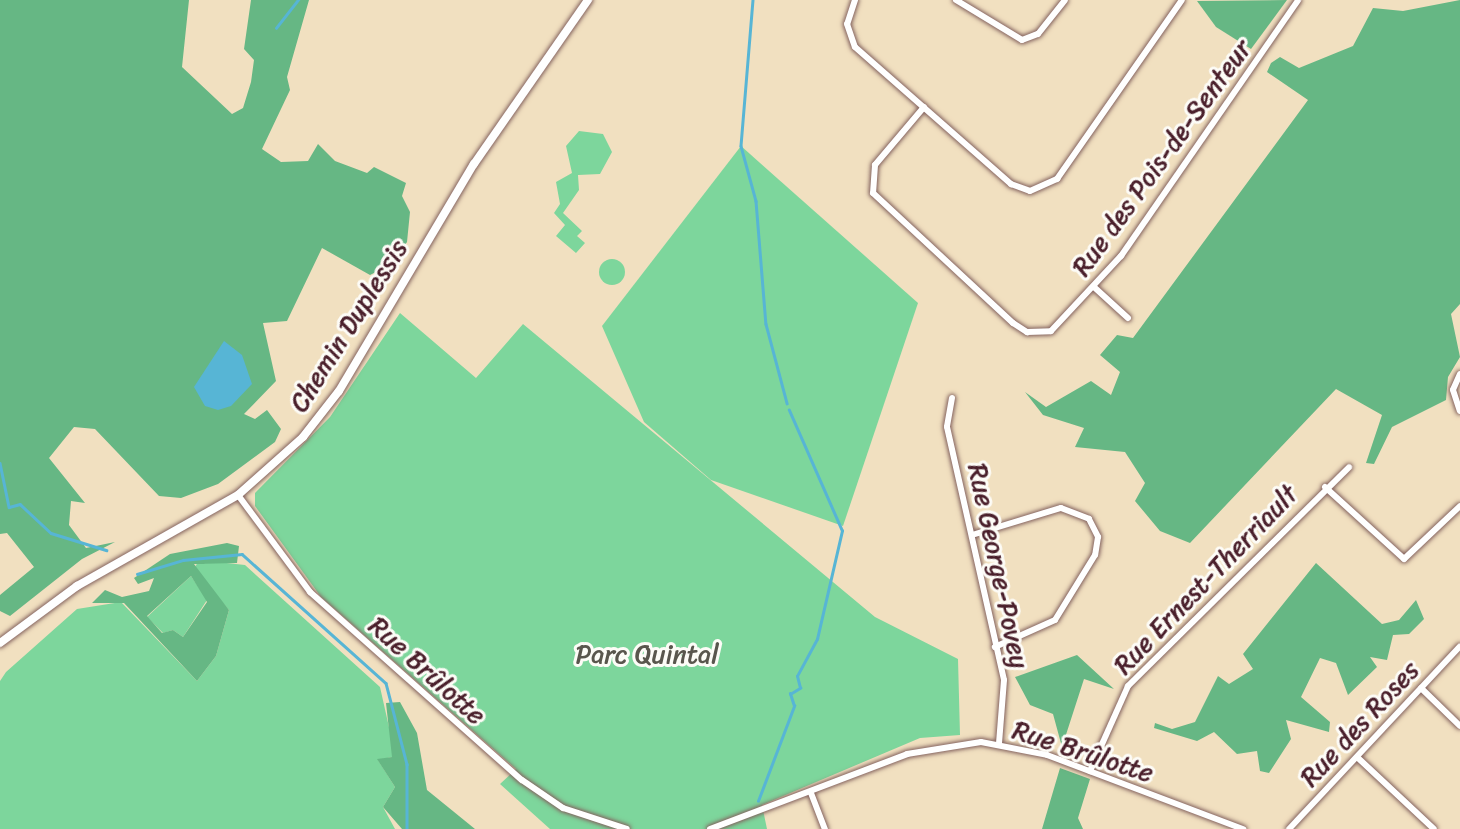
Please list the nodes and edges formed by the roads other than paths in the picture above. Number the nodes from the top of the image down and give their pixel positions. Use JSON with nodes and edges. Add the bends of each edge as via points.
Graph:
{"nodes":[{"id":1,"x":587,"y":0,"type":"edge"},
{"id":2,"x":855,"y":0,"type":"edge"},
{"id":3,"x":956,"y":0,"type":"edge"},
{"id":4,"x":1065,"y":0,"type":"edge"},
{"id":5,"x":1182,"y":0,"type":"edge"},
{"id":6,"x":1298,"y":0,"type":"edge"},
{"id":7,"x":924,"y":107,"type":"junction"},
{"id":8,"x":1094,"y":287,"type":"junction"},
{"id":9,"x":1128,"y":318,"type":"dead end"},
{"id":10,"x":1460,"y":373,"type":"edge"},
{"id":11,"x":952,"y":398,"type":"dead end"},
{"id":12,"x":1460,"y":411,"type":"edge"},
{"id":13,"x":1349,"y":467,"type":"dead end"},
{"id":14,"x":1325,"y":487,"type":"junction"},
{"id":15,"x":238,"y":495,"type":"junction"},
{"id":16,"x":1460,"y":506,"type":"edge"},
{"id":17,"x":972,"y":535,"type":"junction"},
{"id":18,"x":0,"y":643,"type":"edge"},
{"id":19,"x":1460,"y":646,"type":"edge"},
{"id":20,"x":995,"y":647,"type":"junction"},
{"id":21,"x":1421,"y":688,"type":"junction"},
{"id":22,"x":1460,"y":726,"type":"edge"},
{"id":23,"x":999,"y":743,"type":"junction"},
{"id":24,"x":1357,"y":757,"type":"junction"},
{"id":25,"x":1090,"y":771,"type":"junction"},
{"id":26,"x":811,"y":793,"type":"junction"},
{"id":27,"x":627,"y":829,"type":"edge"},
{"id":28,"x":710,"y":829,"type":"edge"},
{"id":29,"x":825,"y":829,"type":"edge"},
{"id":30,"x":1243,"y":829,"type":"edge"},
{"id":31,"x":1289,"y":829,"type":"edge"},
{"id":32,"x":1434,"y":829,"type":"edge"}],
"edges":[{"from":1,"to":15,"type":"street","name":"Chemin Duplessis","via":[[474,164],[327,408]]},
{"from":2,"to":7,"type":"street","via":[[848,32],[855,47]]},
{"from":3,"to":4,"type":"street","via":[[1022,40],[1038,34]]},
{"from":5,"to":7,"type":"street","via":[[1046,187],[1016,187]]},
{"from":6,"to":8,"type":"street","name":"Rue des Pois-de-Senteur"},
{"from":7,"to":8,"type":"street","name":"Rue des Pois-de-Senteur","via":[[875,165],[871,183],[878,201],[1027,332],[1059,325]]},
{"from":8,"to":9,"type":"street"},
{"from":10,"to":12,"type":"street","via":[[1453,390]]},
{"from":11,"to":17,"type":"street","name":"Rue George-Povey","via":[[947,427]]},
{"from":13,"to":14,"type":"street","name":"Rue Ernest-Therriault"},
{"from":14,"to":16,"type":"street","via":[[1404,559]]},
{"from":14,"to":25,"type":"street","name":"Rue Ernest-Therriault","via":[[1128,686]]},
{"from":15,"to":18,"type":"street","name":"Chemin Duplessis","via":[[77,586]]},
{"from":15,"to":27,"type":"street","name":"Rue Brûlotte","via":[[320,601],[522,780],[563,808]]},
{"from":17,"to":20,"type":"street","name":"Rue George-Povey"},
{"from":17,"to":20,"type":"street","via":[[1061,509],[1089,519],[1098,537],[1095,555],[1055,621]]},
{"from":19,"to":21,"type":"street","name":"Rue des Roses"},
{"from":20,"to":23,"type":"street","name":"Rue George-Povey","via":[[1004,686]]},
{"from":21,"to":22,"type":"street"},
{"from":21,"to":24,"type":"street","name":"Rue des Roses"},
{"from":23,"to":25,"type":"street","name":"Rue Brûlotte"},
{"from":23,"to":26,"type":"street","name":"Rue Brûlotte","via":[[925,748]]},
{"from":24,"to":31,"type":"street","name":"Rue des Roses"},
{"from":24,"to":32,"type":"street"},
{"from":25,"to":30,"type":"street","name":"Rue Brûlotte"},
{"from":26,"to":28,"type":"street","name":"Rue Brûlotte"},
{"from":26,"to":29,"type":"street"}]}
